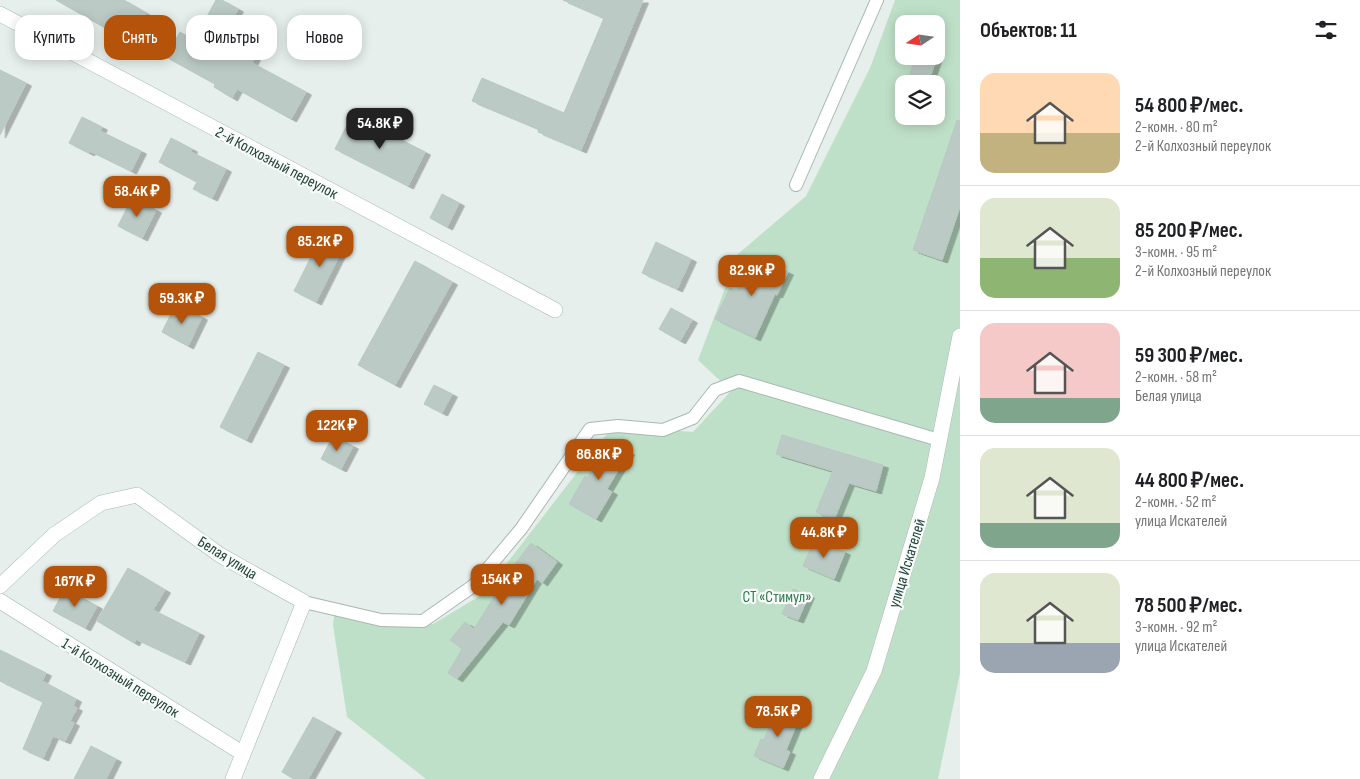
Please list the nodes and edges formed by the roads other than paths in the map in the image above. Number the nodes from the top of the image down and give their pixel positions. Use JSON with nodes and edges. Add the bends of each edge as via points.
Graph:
{"nodes":[{"id":1,"x":877,"y":0,"type":"edge"},
{"id":2,"x":0,"y":14,"type":"edge"},
{"id":3,"x":796,"y":185,"type":"dead end"},
{"id":4,"x":555,"y":310,"type":"dead end"},
{"id":5,"x":960,"y":336,"type":"edge"},
{"id":6,"x":939,"y":440,"type":"junction"},
{"id":7,"x":0,"y":586,"type":"edge"},
{"id":8,"x":0,"y":601,"type":"edge"},
{"id":9,"x":304,"y":602,"type":"junction"},
{"id":10,"x":242,"y":753,"type":"junction"},
{"id":11,"x":233,"y":779,"type":"edge"},
{"id":12,"x":821,"y":779,"type":"edge"}],
"edges":[{"from":1,"to":3,"type":"lane"},
{"from":2,"to":4,"type":"street","name":"2-й Колхозный переулок"},
{"from":5,"to":6,"type":"street","name":"улица Искателей"},
{"from":6,"to":9,"type":"lane","via":[[739,381],[715,390],[693,418],[663,430],[618,426],[590,429],[521,529],[473,586],[423,621],[381,620]]},
{"from":6,"to":12,"type":"street","name":"улица Искателей","via":[[932,478],[874,671]]},
{"from":7,"to":9,"type":"street","name":"Белая улица","via":[[54,536],[101,504],[137,494],[220,555]]},
{"from":8,"to":10,"type":"street","name":"1-й Колхозный переулок"},
{"from":9,"to":10,"type":"street"},
{"from":10,"to":11,"type":"street"}]}
